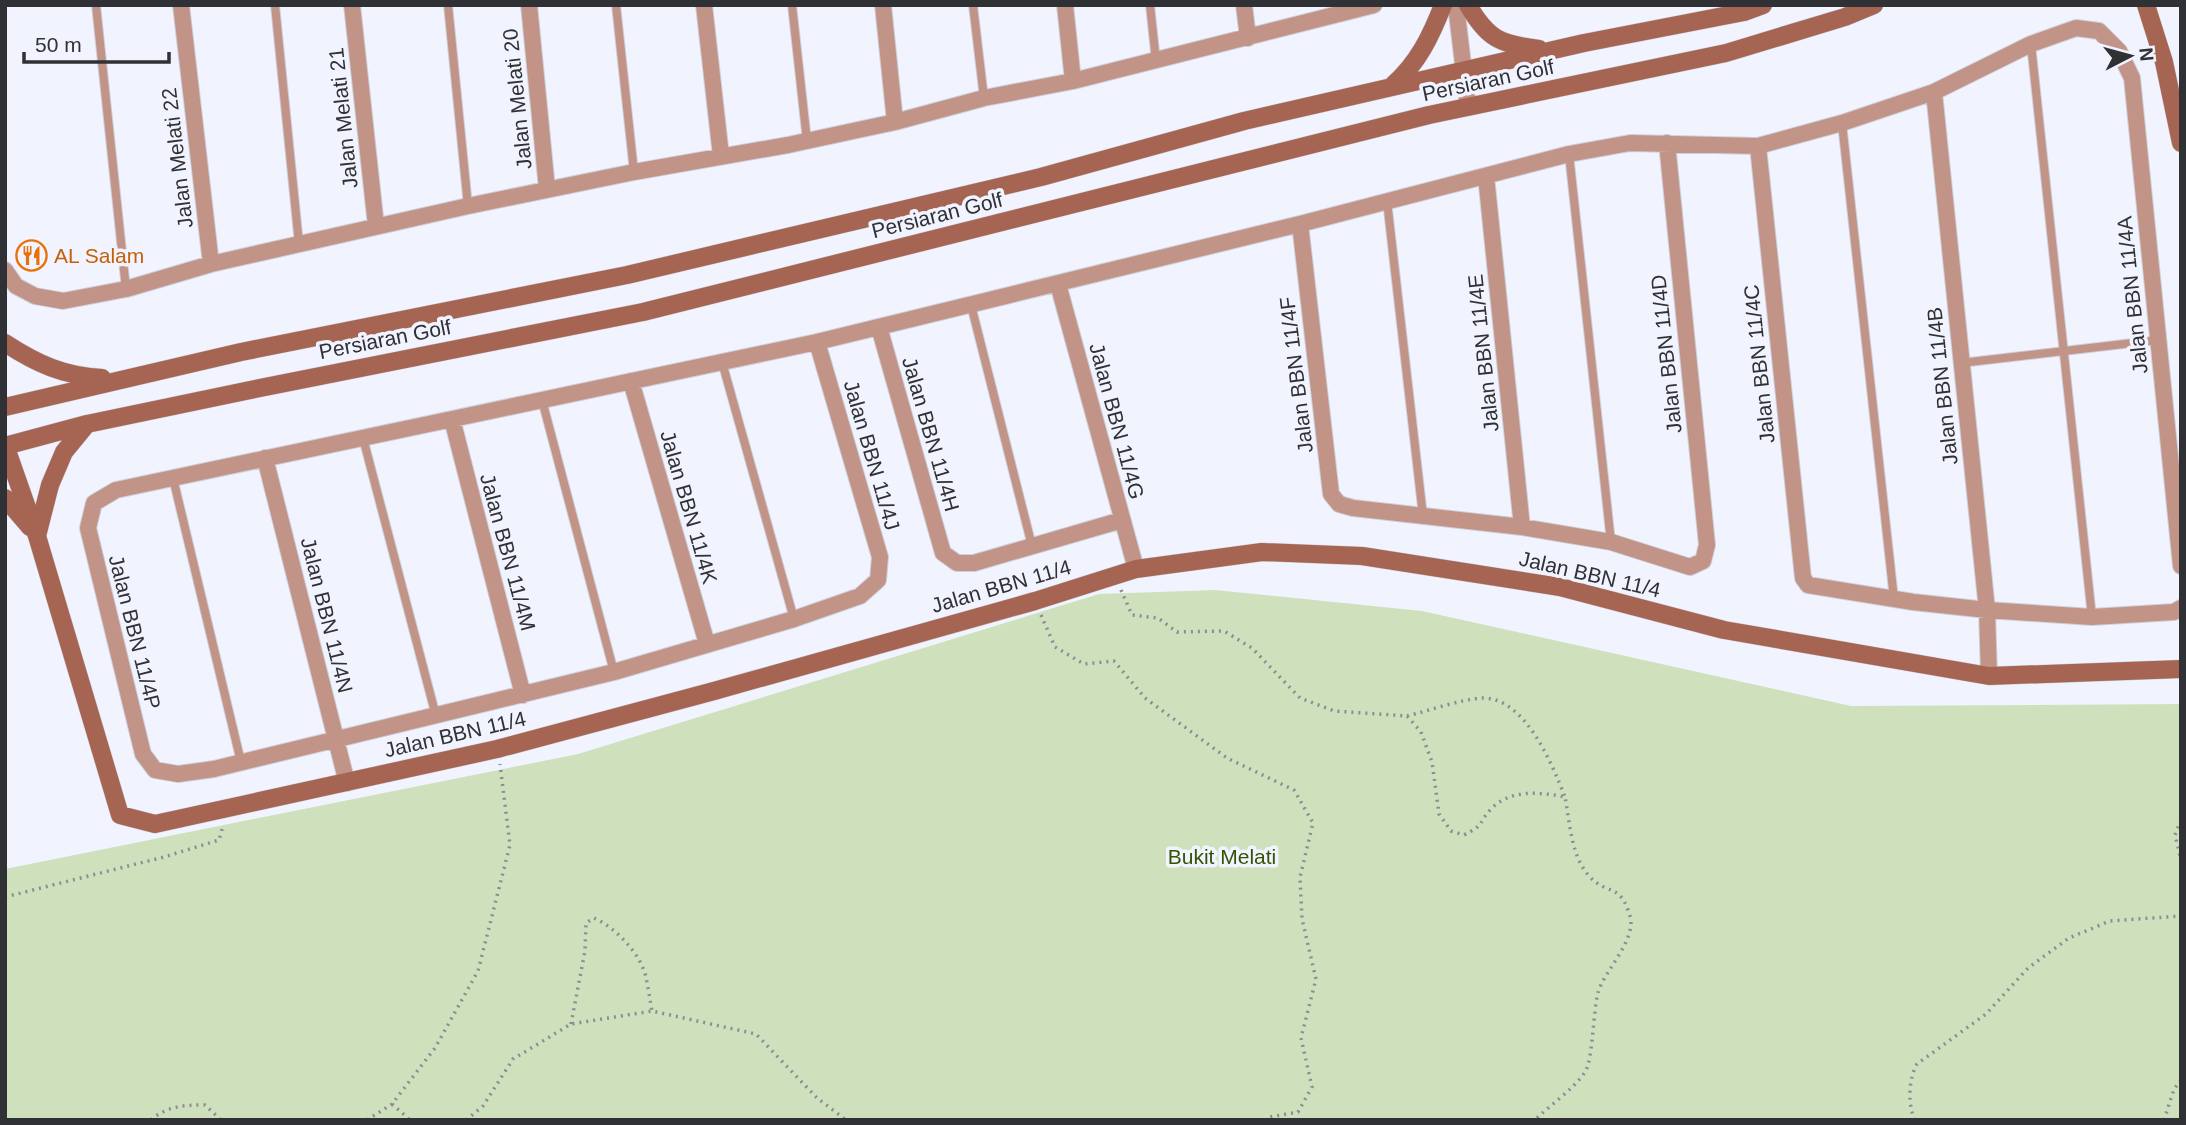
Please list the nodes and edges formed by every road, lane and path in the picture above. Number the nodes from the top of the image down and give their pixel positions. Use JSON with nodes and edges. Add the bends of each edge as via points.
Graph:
{"nodes":[{"id":1,"x":96,"y":5,"type":"edge"},
{"id":2,"x":181,"y":5,"type":"edge"},
{"id":3,"x":275,"y":5,"type":"edge"},
{"id":4,"x":352,"y":5,"type":"edge"},
{"id":5,"x":448,"y":5,"type":"edge"},
{"id":6,"x":528,"y":5,"type":"edge"},
{"id":7,"x":616,"y":5,"type":"edge"},
{"id":8,"x":704,"y":5,"type":"edge"},
{"id":9,"x":792,"y":5,"type":"edge"},
{"id":10,"x":883,"y":5,"type":"edge"},
{"id":11,"x":973,"y":5,"type":"edge"},
{"id":12,"x":1065,"y":5,"type":"edge"},
{"id":13,"x":1150,"y":5,"type":"edge"},
{"id":14,"x":1244,"y":5,"type":"edge"},
{"id":15,"x":1374,"y":5,"type":"edge"},
{"id":16,"x":1443,"y":5,"type":"edge"},
{"id":17,"x":1456,"y":5,"type":"edge"},
{"id":18,"x":1468,"y":5,"type":"edge"},
{"id":19,"x":1763,"y":5,"type":"edge"},
{"id":20,"x":1874,"y":5,"type":"edge"},
{"id":21,"x":2145,"y":6,"type":"edge"},
{"id":22,"x":1325,"y":11,"type":"edge"},
{"id":23,"x":1248,"y":38,"type":"junction"},
{"id":24,"x":2031,"y":44,"type":"junction"},
{"id":25,"x":1553,"y":50,"type":"junction"},
{"id":26,"x":1156,"y":61,"type":"junction"},
{"id":27,"x":2164,"y":62,"type":"junction"},
{"id":28,"x":1464,"y":71,"type":"junction"},
{"id":29,"x":2181,"y":80,"type":"edge"},
{"id":30,"x":1073,"y":81,"type":"junction"},
{"id":31,"x":1391,"y":88,"type":"junction"},
{"id":32,"x":1934,"y":92,"type":"junction"},
{"id":33,"x":984,"y":98,"type":"junction"},
{"id":34,"x":1468,"y":107,"type":"junction"},
{"id":35,"x":895,"y":122,"type":"junction"},
{"id":36,"x":1842,"y":123,"type":"junction"},
{"id":37,"x":2181,"y":140,"type":"edge"},
{"id":38,"x":807,"y":141,"type":"junction"},
{"id":39,"x":1667,"y":143,"type":"junction"},
{"id":40,"x":1758,"y":146,"type":"junction"},
{"id":41,"x":1569,"y":154,"type":"junction"},
{"id":42,"x":721,"y":156,"type":"junction"},
{"id":43,"x":634,"y":172,"type":"junction"},
{"id":44,"x":1486,"y":176,"type":"junction"},
{"id":45,"x":547,"y":189,"type":"junction"},
{"id":46,"x":1387,"y":201,"type":"junction"},
{"id":47,"x":468,"y":206,"type":"junction"},
{"id":48,"x":1300,"y":224,"type":"junction"},
{"id":49,"x":376,"y":226,"type":"junction"},
{"id":50,"x":299,"y":244,"type":"junction"},
{"id":51,"x":211,"y":264,"type":"junction"},
{"id":52,"x":5,"y":270,"type":"edge"},
{"id":53,"x":1058,"y":284,"type":"junction"},
{"id":54,"x":126,"y":289,"type":"junction"},
{"id":55,"x":971,"y":304,"type":"junction"},
{"id":56,"x":879,"y":327,"type":"junction"},
{"id":57,"x":2158,"y":340,"type":"junction"},
{"id":58,"x":817,"y":342,"type":"junction"},
{"id":59,"x":5,"y":343,"type":"edge"},
{"id":60,"x":2064,"y":351,"type":"junction"},
{"id":61,"x":722,"y":362,"type":"junction"},
{"id":62,"x":1961,"y":363,"type":"junction"},
{"id":63,"x":126,"y":379,"type":"junction"},
{"id":64,"x":631,"y":381,"type":"junction"},
{"id":65,"x":542,"y":400,"type":"junction"},
{"id":66,"x":5,"y":407,"type":"edge"},
{"id":67,"x":452,"y":419,"type":"junction"},
{"id":68,"x":86,"y":424,"type":"junction"},
{"id":69,"x":363,"y":438,"type":"junction"},
{"id":70,"x":5,"y":445,"type":"edge"},
{"id":71,"x":265,"y":458,"type":"junction"},
{"id":72,"x":173,"y":478,"type":"junction"},
{"id":73,"x":5,"y":498,"type":"edge"},
{"id":74,"x":1423,"y":516,"type":"junction"},
{"id":75,"x":1122,"y":520,"type":"junction"},
{"id":76,"x":1522,"y":527,"type":"junction"},
{"id":77,"x":1611,"y":542,"type":"junction"},
{"id":78,"x":39,"y":543,"type":"junction"},
{"id":79,"x":1032,"y":547,"type":"junction"},
{"id":80,"x":2181,"y":566,"type":"edge"},
{"id":81,"x":1136,"y":569,"type":"junction"},
{"id":82,"x":1115,"y":575,"type":"junction"},
{"id":83,"x":1894,"y":599,"type":"junction"},
{"id":84,"x":1035,"y":601,"type":"junction"},
{"id":85,"x":1987,"y":610,"type":"junction"},
{"id":86,"x":2177,"y":610,"type":"edge"},
{"id":87,"x":2092,"y":617,"type":"junction"},
{"id":88,"x":794,"y":619,"type":"junction"},
{"id":89,"x":707,"y":644,"type":"junction"},
{"id":90,"x":2181,"y":670,"type":"edge"},
{"id":91,"x":614,"y":672,"type":"junction"},
{"id":92,"x":1989,"y":677,"type":"junction"},
{"id":93,"x":523,"y":695,"type":"junction"},
{"id":94,"x":1407,"y":716,"type":"junction"},
{"id":95,"x":436,"y":717,"type":"junction"},
{"id":96,"x":338,"y":740,"type":"junction"},
{"id":97,"x":498,"y":748,"type":"junction"},
{"id":98,"x":240,"y":762,"type":"junction"},
{"id":99,"x":347,"y":783,"type":"junction"},
{"id":100,"x":1565,"y":797,"type":"junction"},
{"id":101,"x":229,"y":808,"type":"junction"},
{"id":102,"x":2181,"y":820,"type":"edge"},
{"id":103,"x":2181,"y":860,"type":"edge"},
{"id":104,"x":5,"y":897,"type":"edge"},
{"id":105,"x":2181,"y":916,"type":"edge"},
{"id":106,"x":652,"y":1011,"type":"junction"},
{"id":107,"x":571,"y":1024,"type":"junction"},
{"id":108,"x":2181,"y":1080,"type":"edge"},
{"id":109,"x":392,"y":1104,"type":"junction"},
{"id":110,"x":151,"y":1120,"type":"edge"},
{"id":111,"x":221,"y":1120,"type":"edge"},
{"id":112,"x":368,"y":1120,"type":"edge"},
{"id":113,"x":410,"y":1120,"type":"edge"},
{"id":114,"x":466,"y":1120,"type":"edge"},
{"id":115,"x":846,"y":1120,"type":"edge"},
{"id":116,"x":1268,"y":1120,"type":"edge"},
{"id":117,"x":1535,"y":1120,"type":"edge"},
{"id":118,"x":1915,"y":1120,"type":"edge"},
{"id":119,"x":2164,"y":1120,"type":"edge"}],
"edges":[{"from":1,"to":54,"type":"lane"},
{"from":2,"to":51,"type":"street","name":"Jalan Melati 22"},
{"from":3,"to":50,"type":"lane"},
{"from":4,"to":49,"type":"street","name":"Jalan Melati 21"},
{"from":5,"to":47,"type":"lane"},
{"from":6,"to":45,"type":"street","name":"Jalan Melati 20"},
{"from":7,"to":43,"type":"lane"},
{"from":8,"to":42,"type":"street"},
{"from":9,"to":38,"type":"lane"},
{"from":10,"to":35,"type":"street"},
{"from":11,"to":33,"type":"lane"},
{"from":12,"to":30,"type":"street"},
{"from":13,"to":26,"type":"lane"},
{"from":14,"to":23,"type":"street"},
{"from":15,"to":22,"type":"street"},
{"from":16,"to":31,"type":"street","via":[[1423,52]]},
{"from":17,"to":28,"type":"street"},
{"from":18,"to":25,"type":"street","via":[[1485,30],[1506,44]]},
{"from":19,"to":25,"type":"street","name":"Persiaran Golf"},
{"from":20,"to":34,"type":"street","name":"Persiaran Golf","via":[[1726,53]]},
{"from":21,"to":27,"type":"street"},
{"from":22,"to":23,"type":"street"},
{"from":23,"to":26,"type":"street"},
{"from":24,"to":32,"type":"street"},
{"from":24,"to":57,"type":"street","name":"Jalan BBN 11/4A","via":[[2076,28],[2099,31],[2119,51],[2132,78]]},
{"from":24,"to":60,"type":"lane"},
{"from":25,"to":28,"type":"street","name":"Persiaran Golf"},
{"from":26,"to":30,"type":"street"},
{"from":27,"to":29,"type":"street"},
{"from":27,"to":37,"type":"street"},
{"from":28,"to":31,"type":"street","name":"Persiaran Golf"},
{"from":28,"to":34,"type":"street"},
{"from":30,"to":33,"type":"street"},
{"from":31,"to":63,"type":"street","name":"Persiaran Golf","via":[[627,275]]},
{"from":32,"to":36,"type":"street"},
{"from":32,"to":62,"type":"street","name":"Jalan BBN 11/4B"},
{"from":33,"to":35,"type":"street"},
{"from":34,"to":68,"type":"street","name":"Persiaran Golf","via":[[643,312]]},
{"from":35,"to":38,"type":"street"},
{"from":36,"to":40,"type":"street"},
{"from":36,"to":83,"type":"lane"},
{"from":38,"to":42,"type":"street"},
{"from":39,"to":40,"type":"street"},
{"from":39,"to":41,"type":"street","via":[[1630,143]]},
{"from":39,"to":77,"type":"street","name":"Jalan BBN 11/4D","via":[[1707,545],[1703,561],[1690,567]]},
{"from":40,"to":83,"type":"street","name":"Jalan BBN 11/4C","via":[[1803,578],[1815,588]]},
{"from":41,"to":44,"type":"street"},
{"from":41,"to":77,"type":"lane"},
{"from":42,"to":43,"type":"street"},
{"from":43,"to":45,"type":"street"},
{"from":44,"to":46,"type":"street"},
{"from":44,"to":76,"type":"street","name":"Jalan BBN 11/4E"},
{"from":45,"to":47,"type":"street"},
{"from":46,"to":48,"type":"street"},
{"from":46,"to":74,"type":"lane"},
{"from":47,"to":49,"type":"street"},
{"from":48,"to":53,"type":"street"},
{"from":48,"to":74,"type":"street","name":"Jalan BBN 11/4F","via":[[1331,494],[1339,504],[1353,508]]},
{"from":49,"to":50,"type":"street"},
{"from":50,"to":51,"type":"street"},
{"from":51,"to":54,"type":"street"},
{"from":52,"to":54,"type":"street","via":[[16,286],[35,296],[63,301]]},
{"from":53,"to":55,"type":"street"},
{"from":53,"to":75,"type":"street","name":"Jalan BBN 11/4G"},
{"from":55,"to":56,"type":"street"},
{"from":55,"to":79,"type":"lane"},
{"from":56,"to":58,"type":"street"},
{"from":56,"to":79,"type":"street","name":"Jalan BBN 11/4H","via":[[943,553],[957,563],[974,563]]},
{"from":57,"to":60,"type":"lane"},
{"from":57,"to":80,"type":"street","name":"Jalan BBN 11/4A"},
{"from":58,"to":61,"type":"street"},
{"from":58,"to":88,"type":"street","name":"Jalan BBN 11/4J","via":[[880,557],[878,580],[860,596]]},
{"from":59,"to":63,"type":"street","via":[[37,363],[80,377]]},
{"from":60,"to":62,"type":"lane"},
{"from":60,"to":87,"type":"lane"},
{"from":61,"to":64,"type":"street"},
{"from":61,"to":88,"type":"lane"},
{"from":62,"to":85,"type":"street","name":"Jalan BBN 11/4B"},
{"from":63,"to":66,"type":"street","name":"Persiaran Golf"},
{"from":64,"to":65,"type":"street"},
{"from":64,"to":89,"type":"street","name":"Jalan BBN 11/4K"},
{"from":65,"to":67,"type":"street"},
{"from":65,"to":91,"type":"lane"},
{"from":67,"to":69,"type":"street"},
{"from":67,"to":93,"type":"street","name":"Jalan BBN 11/4M"},
{"from":68,"to":70,"type":"street","name":"Persiaran Golf"},
{"from":68,"to":78,"type":"street","via":[[64,452],[50,485]]},
{"from":69,"to":71,"type":"street"},
{"from":69,"to":95,"type":"lane"},
{"from":70,"to":78,"type":"street"},
{"from":71,"to":72,"type":"street"},
{"from":71,"to":96,"type":"street","name":"Jalan BBN 11/4N"},
{"from":72,"to":98,"type":"lane"},
{"from":72,"to":98,"type":"street","name":"Jalan BBN 11/4P","via":[[116,490],[94,503],[88,528],[143,754],[155,770],[178,774]]},
{"from":73,"to":78,"type":"street"},
{"from":74,"to":76,"type":"street"},
{"from":75,"to":79,"type":"street"},
{"from":75,"to":81,"type":"street","name":"Jalan BBN 11/4G"},
{"from":76,"to":77,"type":"street"},
{"from":78,"to":101,"type":"street","name":"Jalan BBN 11/4","via":[[120,815],[155,824]]},
{"from":81,"to":82,"type":"street","name":"Jalan BBN 11/4"},
{"from":81,"to":92,"type":"street","name":"Jalan BBN 11/4","via":[[1262,552],[1362,556],[1560,587],[1724,630]]},
{"from":82,"to":84,"type":"street","name":"Jalan BBN 11/4"},
{"from":82,"to":94,"type":"path","via":[[1132,615],[1158,618],[1177,632],[1224,631],[1252,648],[1300,698],[1335,710]]},
{"from":83,"to":85,"type":"street"},
{"from":84,"to":97,"type":"street","name":"Jalan BBN 11/4"},
{"from":84,"to":116,"type":"path","via":[[1055,647],[1083,664],[1114,661],[1145,698],[1227,758],[1294,790],[1313,823],[1300,877],[1302,919],[1315,979],[1301,1038],[1312,1087],[1298,1112]]},
{"from":85,"to":87,"type":"street"},
{"from":85,"to":92,"type":"street","name":"Jalan BBN 11/4B"},
{"from":86,"to":87,"type":"street"},
{"from":88,"to":89,"type":"street"},
{"from":89,"to":91,"type":"street"},
{"from":90,"to":92,"type":"street","name":"Jalan BBN 11/4"},
{"from":91,"to":93,"type":"street"},
{"from":93,"to":95,"type":"street"},
{"from":94,"to":100,"type":"path","via":[[1480,698],[1498,700],[1521,718],[1549,756]]},
{"from":94,"to":100,"type":"path","via":[[1421,732],[1432,762],[1439,814],[1451,831],[1464,835],[1481,827],[1489,811],[1506,796]]},
{"from":95,"to":96,"type":"street"},
{"from":96,"to":98,"type":"street"},
{"from":96,"to":99,"type":"street","name":"Jalan BBN 11/4N"},
{"from":97,"to":99,"type":"street","name":"Jalan BBN 11/4"},
{"from":97,"to":109,"type":"path","via":[[510,845],[478,971],[435,1048]]},
{"from":99,"to":101,"type":"street","name":"Jalan BBN 11/4"},
{"from":100,"to":117,"type":"path","via":[[1577,858],[1591,878],[1622,895],[1632,920],[1625,945],[1598,991],[1587,1069]]},
{"from":101,"to":104,"type":"path","via":[[219,839]]},
{"from":102,"to":103,"type":"path","via":[[2175,835]]},
{"from":105,"to":118,"type":"path","via":[[2110,921],[2069,938],[2028,968],[1986,1014],[1917,1064],[1910,1075]]},
{"from":106,"to":107,"type":"path"},
{"from":106,"to":107,"type":"path","via":[[645,974],[634,953],[608,925],[594,918],[586,923]]},
{"from":106,"to":115,"type":"path","via":[[756,1034],[817,1098]]},
{"from":107,"to":114,"type":"path","via":[[513,1059],[483,1106]]},
{"from":108,"to":119,"type":"path"},
{"from":109,"to":112,"type":"path"},
{"from":109,"to":113,"type":"path"},
{"from":110,"to":111,"type":"path","via":[[179,1105],[205,1105]]}]}
